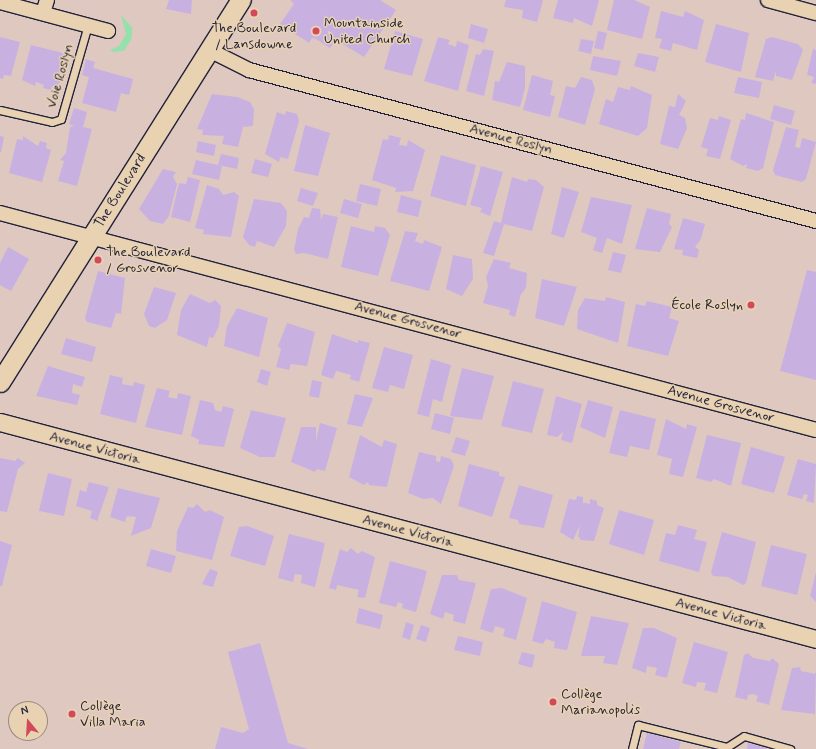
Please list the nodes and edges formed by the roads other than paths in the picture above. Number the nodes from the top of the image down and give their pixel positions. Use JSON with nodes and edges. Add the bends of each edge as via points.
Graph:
{"nodes":[{"id":1,"x":239,"y":0,"type":"edge"},
{"id":2,"x":768,"y":0,"type":"edge"},
{"id":3,"x":0,"y":2,"type":"edge"},
{"id":4,"x":45,"y":7,"type":"edge"},
{"id":5,"x":816,"y":12,"type":"edge"},
{"id":6,"x":88,"y":25,"type":"junction"},
{"id":7,"x":108,"y":31,"type":"dead end"},
{"id":8,"x":209,"y":50,"type":"junction"},
{"id":9,"x":0,"y":110,"type":"edge"},
{"id":10,"x":0,"y":213,"type":"edge"},
{"id":11,"x":816,"y":221,"type":"edge"},
{"id":12,"x":92,"y":236,"type":"junction"},
{"id":13,"x":0,"y":382,"type":"edge"},
{"id":14,"x":0,"y":422,"type":"edge"},
{"id":15,"x":816,"y":430,"type":"edge"},
{"id":16,"x":816,"y":638,"type":"edge"},
{"id":17,"x":709,"y":746,"type":"edge"},
{"id":18,"x":632,"y":749,"type":"edge"},
{"id":19,"x":790,"y":749,"type":"edge"}],
"edges":[{"from":1,"to":8,"type":"main road","name":"The Boulevard"},
{"from":2,"to":5,"type":"street"},
{"from":3,"to":4,"type":"street"},
{"from":4,"to":6,"type":"street"},
{"from":6,"to":7,"type":"street"},
{"from":6,"to":9,"type":"lane","name":"Voie Roslyn","via":[[61,118],[49,122]]},
{"from":8,"to":11,"type":"street","name":"Avenue Roslyn","via":[[249,70]]},
{"from":8,"to":12,"type":"main road","name":"The Boulevard"},
{"from":10,"to":12,"type":"street","name":"Avenue Grosvenor"},
{"from":12,"to":13,"type":"main road","name":"The Boulevard"},
{"from":12,"to":15,"type":"street","name":"Avenue Grosvenor"},
{"from":14,"to":16,"type":"street","name":"Avenue Victoria"},
{"from":17,"to":18,"type":"lane","via":[[638,725]]},
{"from":17,"to":19,"type":"lane","via":[[727,747],[744,736]]}]}
